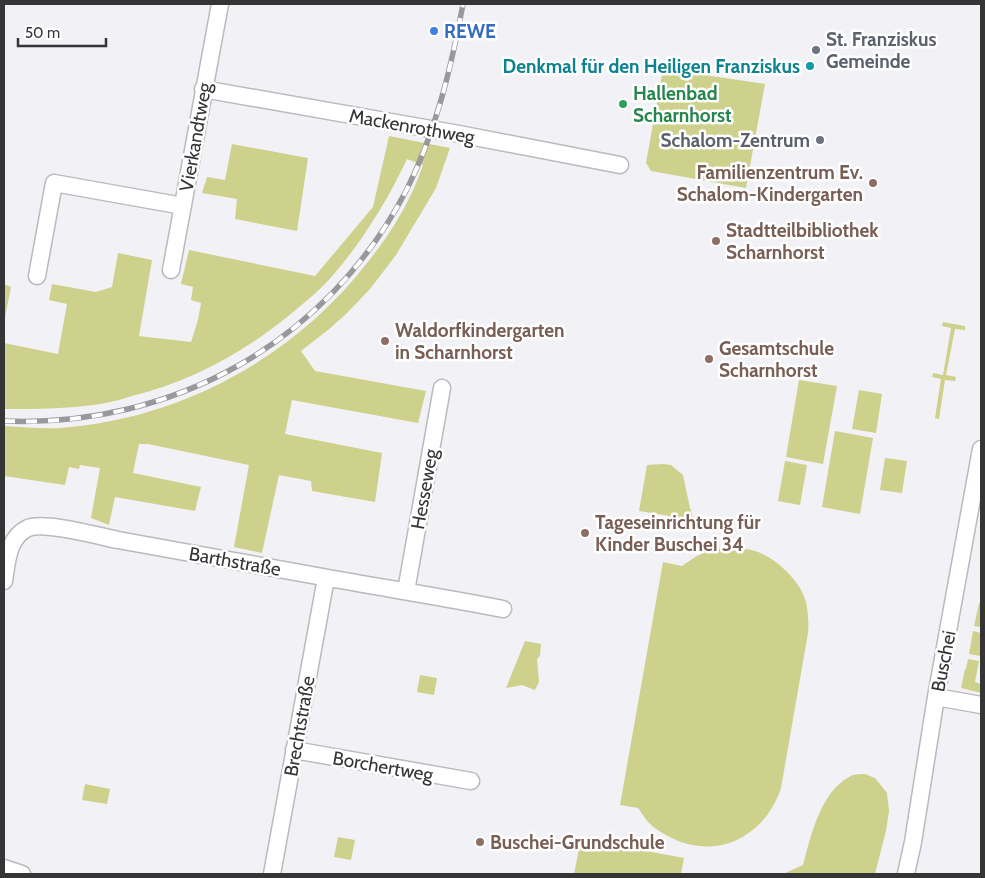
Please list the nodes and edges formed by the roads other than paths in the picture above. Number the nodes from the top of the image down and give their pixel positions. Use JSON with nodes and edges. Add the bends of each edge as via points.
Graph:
{"nodes":[{"id":1,"x":220,"y":4,"type":"edge"},
{"id":2,"x":203,"y":89,"type":"junction"},
{"id":3,"x":620,"y":165,"type":"dead end"},
{"id":4,"x":183,"y":206,"type":"junction"},
{"id":5,"x":171,"y":270,"type":"dead end"},
{"id":6,"x":37,"y":276,"type":"dead end"},
{"id":7,"x":442,"y":388,"type":"dead end"},
{"id":8,"x":981,"y":449,"type":"edge"},
{"id":9,"x":326,"y":578,"type":"junction"},
{"id":10,"x":4,"y":580,"type":"edge"},
{"id":11,"x":406,"y":591,"type":"junction"},
{"id":12,"x":503,"y":609,"type":"dead end"},
{"id":13,"x":936,"y":697,"type":"junction"},
{"id":14,"x":981,"y":705,"type":"edge"},
{"id":15,"x":294,"y":750,"type":"junction"},
{"id":16,"x":471,"y":781,"type":"dead end"},
{"id":17,"x":4,"y":868,"type":"edge"},
{"id":18,"x":22,"y":874,"type":"edge"},
{"id":19,"x":272,"y":874,"type":"edge"},
{"id":20,"x":906,"y":874,"type":"edge"}],
"edges":[{"from":1,"to":2,"type":"street","name":"Vierkandtweg"},
{"from":2,"to":3,"type":"street","name":"Mackenrothweg"},
{"from":2,"to":4,"type":"street","name":"Vierkandtweg"},
{"from":4,"to":5,"type":"street","name":"Vierkandtweg"},
{"from":4,"to":6,"type":"street","via":[[54,183]]},
{"from":7,"to":11,"type":"street","name":"Hesseweg"},
{"from":8,"to":13,"type":"street","name":"Buschei"},
{"from":9,"to":10,"type":"street","name":"Barthstraße","via":[[37,526],[18,535],[12,545]]},
{"from":9,"to":11,"type":"street","name":"Barthstraße"},
{"from":9,"to":15,"type":"street","name":"Brechtstraße"},
{"from":11,"to":12,"type":"street","name":"Barthstraße"},
{"from":13,"to":14,"type":"street"},
{"from":13,"to":20,"type":"street","name":"Buschei"},
{"from":15,"to":16,"type":"street","name":"Borchertweg"},
{"from":15,"to":19,"type":"street","name":"Brechtstraße"},
{"from":17,"to":18,"type":"street"}]}
